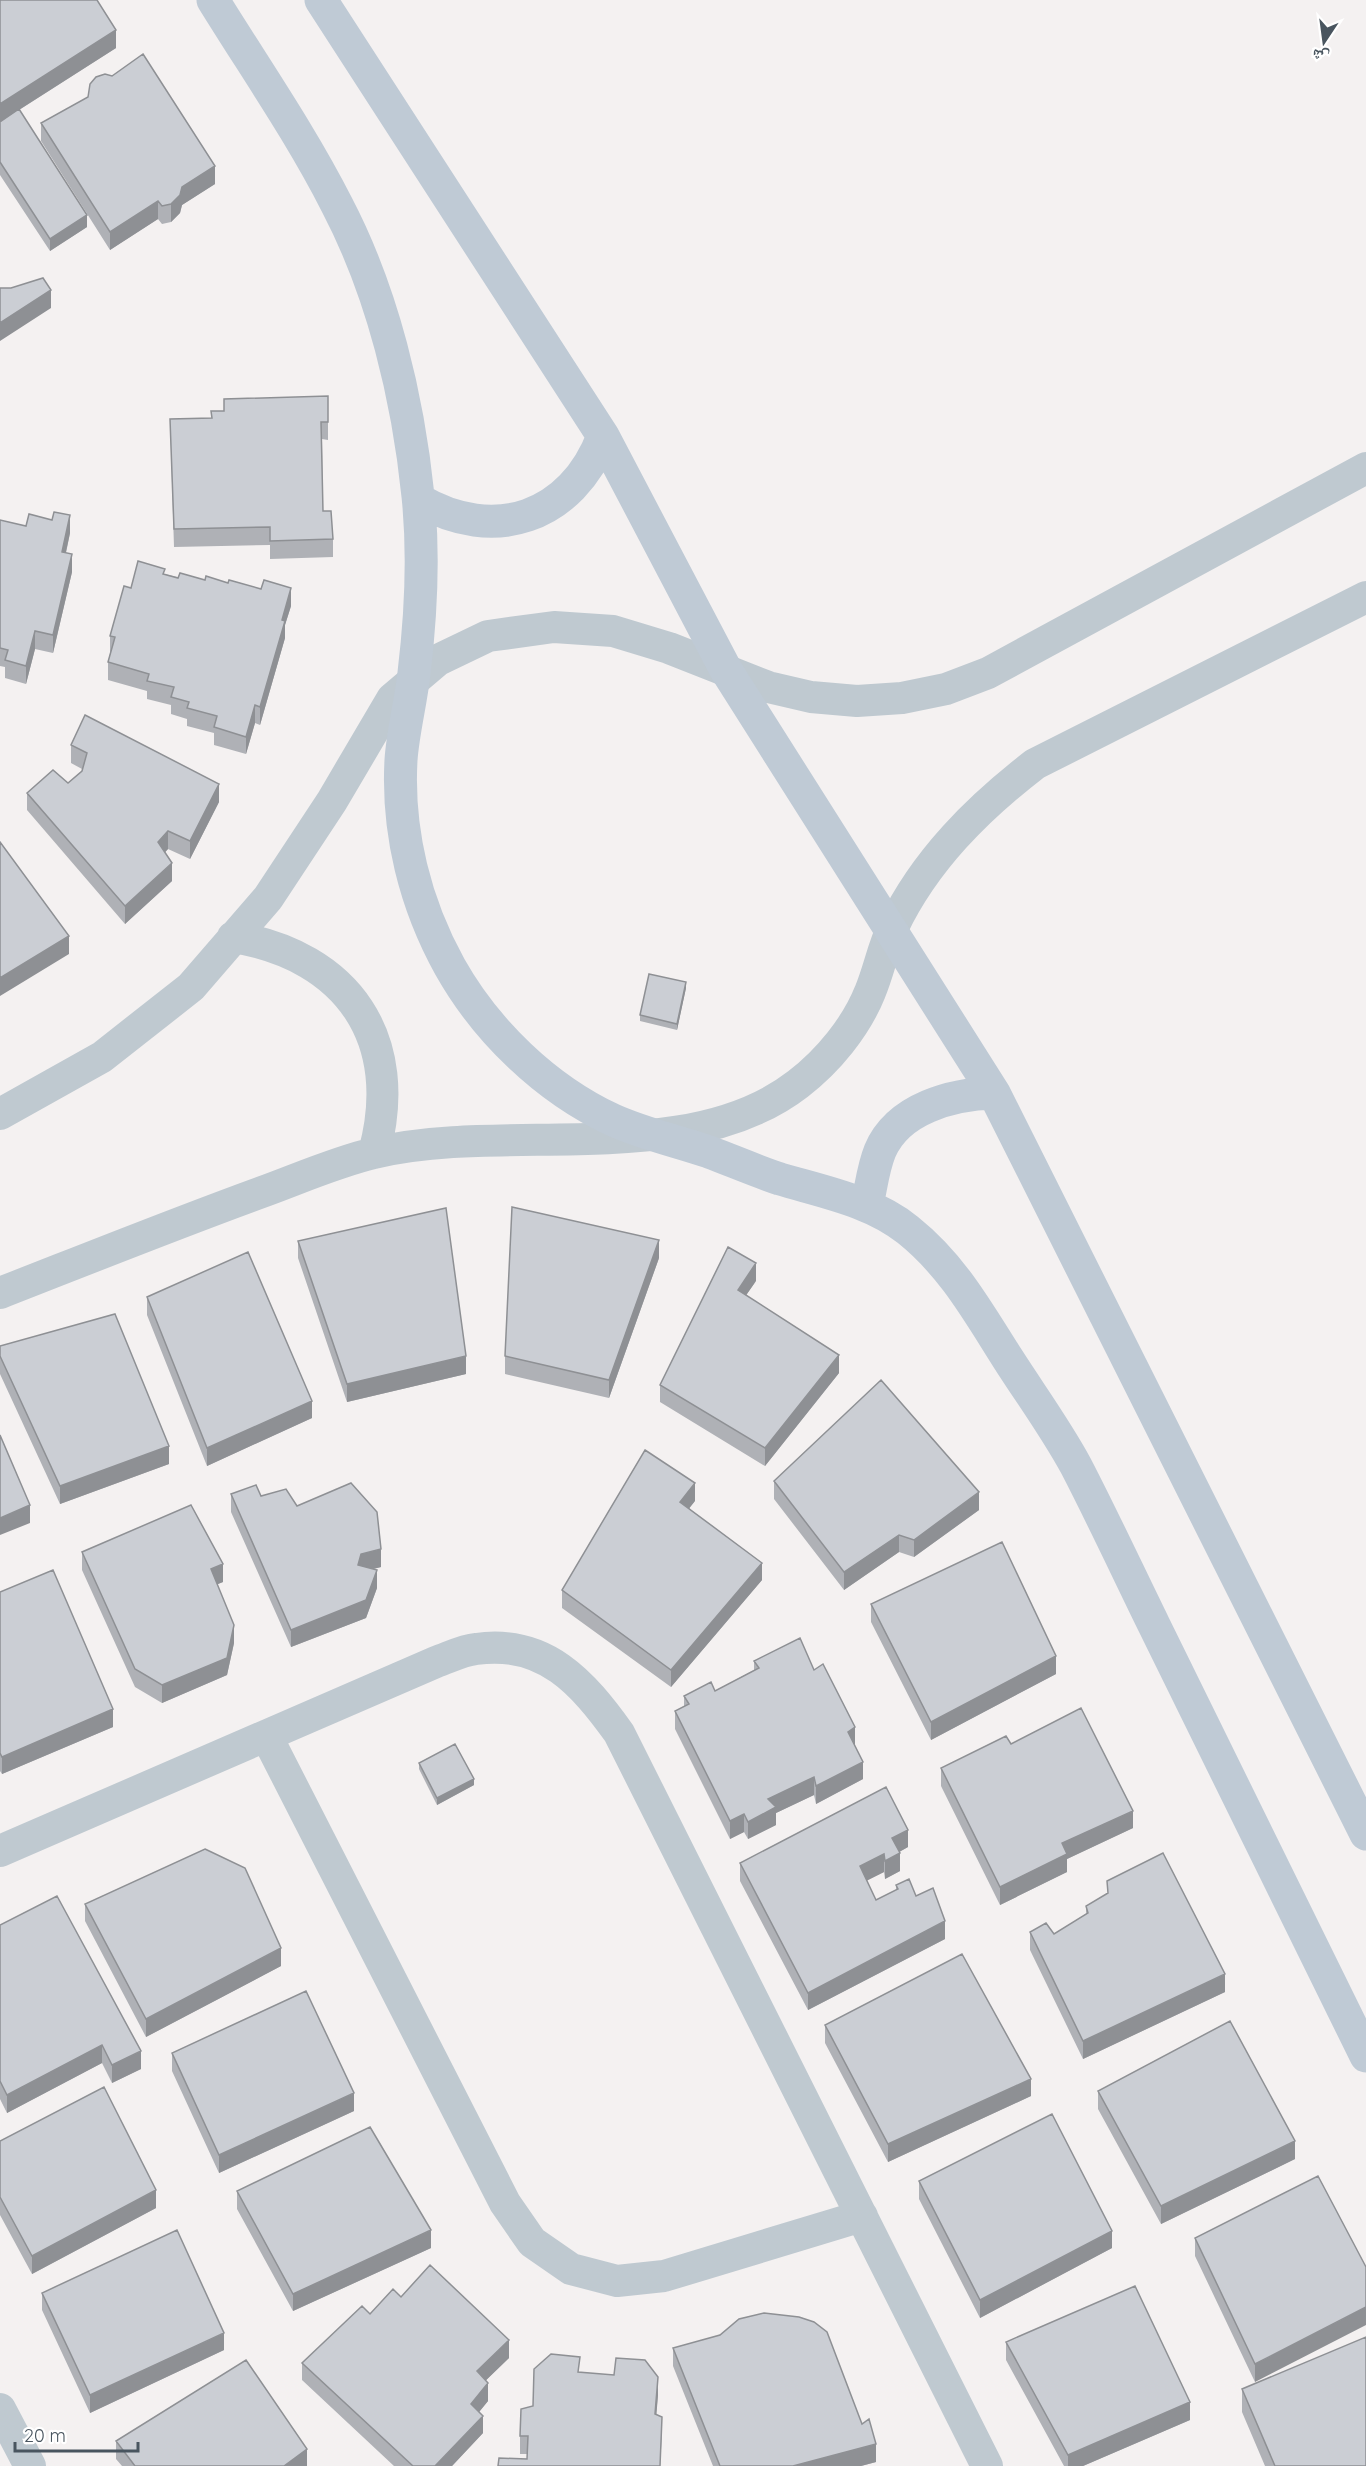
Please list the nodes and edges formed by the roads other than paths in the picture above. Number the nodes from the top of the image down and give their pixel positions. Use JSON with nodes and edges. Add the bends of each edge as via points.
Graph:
{"nodes":[{"id":1,"x":213,"y":0,"type":"edge"},
{"id":2,"x":321,"y":0,"type":"edge"},
{"id":3,"x":603,"y":436,"type":"junction"},
{"id":4,"x":1366,"y":468,"type":"edge"},
{"id":5,"x":419,"y":500,"type":"junction"},
{"id":6,"x":1366,"y":597,"type":"edge"},
{"id":7,"x":726,"y":670,"type":"junction"},
{"id":8,"x":414,"y":681,"type":"junction"},
{"id":9,"x":892,"y":929,"type":"junction"},
{"id":10,"x":233,"y":937,"type":"junction"},
{"id":11,"x":994,"y":1093,"type":"junction"},
{"id":12,"x":0,"y":1114,"type":"edge"},
{"id":13,"x":654,"y":1135,"type":"junction"},
{"id":14,"x":374,"y":1153,"type":"junction"},
{"id":15,"x":867,"y":1205,"type":"junction"},
{"id":16,"x":0,"y":1293,"type":"edge"},
{"id":17,"x":267,"y":1737,"type":"junction"},
{"id":18,"x":1366,"y":1834,"type":"edge"},
{"id":19,"x":0,"y":1851,"type":"edge"},
{"id":20,"x":1366,"y":2056,"type":"edge"},
{"id":21,"x":862,"y":2216,"type":"junction"},
{"id":22,"x":0,"y":2409,"type":"edge"},
{"id":23,"x":24,"y":2462,"type":"edge"},
{"id":24,"x":987,"y":2466,"type":"edge"}],
"edges":[{"from":1,"to":5,"type":"street","via":[[340,209],[395,366]]},
{"from":2,"to":3,"type":"street"},
{"from":3,"to":5,"type":"street","via":[[595,457],[567,493],[528,515],[506,521],[460,519]]},
{"from":3,"to":7,"type":"street"},
{"from":4,"to":7,"type":"street","via":[[988,673],[946,689],[902,698],[857,701],[811,697],[768,687]]},
{"from":5,"to":8,"type":"street","via":[[420,617]]},
{"from":6,"to":9,"type":"street","via":[[1035,764],[999,791],[939,855]]},
{"from":7,"to":8,"type":"street","via":[[613,631],[554,627],[488,636],[438,660]]},
{"from":7,"to":9,"type":"street"},
{"from":8,"to":10,"type":"street","via":[[392,699],[268,898]]},
{"from":8,"to":13,"type":"street","via":[[401,763],[406,845],[415,886],[450,969],[496,1031],[537,1071],[612,1120]]},
{"from":9,"to":11,"type":"street"},
{"from":9,"to":13,"type":"street","via":[[869,994],[851,1028],[798,1085],[729,1121],[692,1131]]},
{"from":10,"to":12,"type":"street","via":[[191,987],[102,1057]]},
{"from":10,"to":14,"type":"street","via":[[263,942],[300,957],[340,987],[358,1010],[381,1065],[382,1124]]},
{"from":11,"to":15,"type":"street","via":[[967,1094],[941,1101],[917,1112],[897,1129],[880,1150]]},
{"from":11,"to":18,"type":"street"},
{"from":13,"to":14,"type":"street","via":[[459,1140]]},
{"from":13,"to":15,"type":"street"},
{"from":14,"to":16,"type":"street","via":[[174,1224]]},
{"from":15,"to":20,"type":"street","via":[[905,1227],[956,1275],[1073,1461]]},
{"from":17,"to":19,"type":"street"},
{"from":17,"to":21,"type":"street","via":[[505,2203],[532,2242],[571,2269],[617,2281],[664,2276]]},
{"from":17,"to":21,"type":"street","via":[[476,1648],[518,1650],[558,1665],[590,1692],[619,1733]]},
{"from":21,"to":24,"type":"street"},
{"from":22,"to":23,"type":"street"}]}
